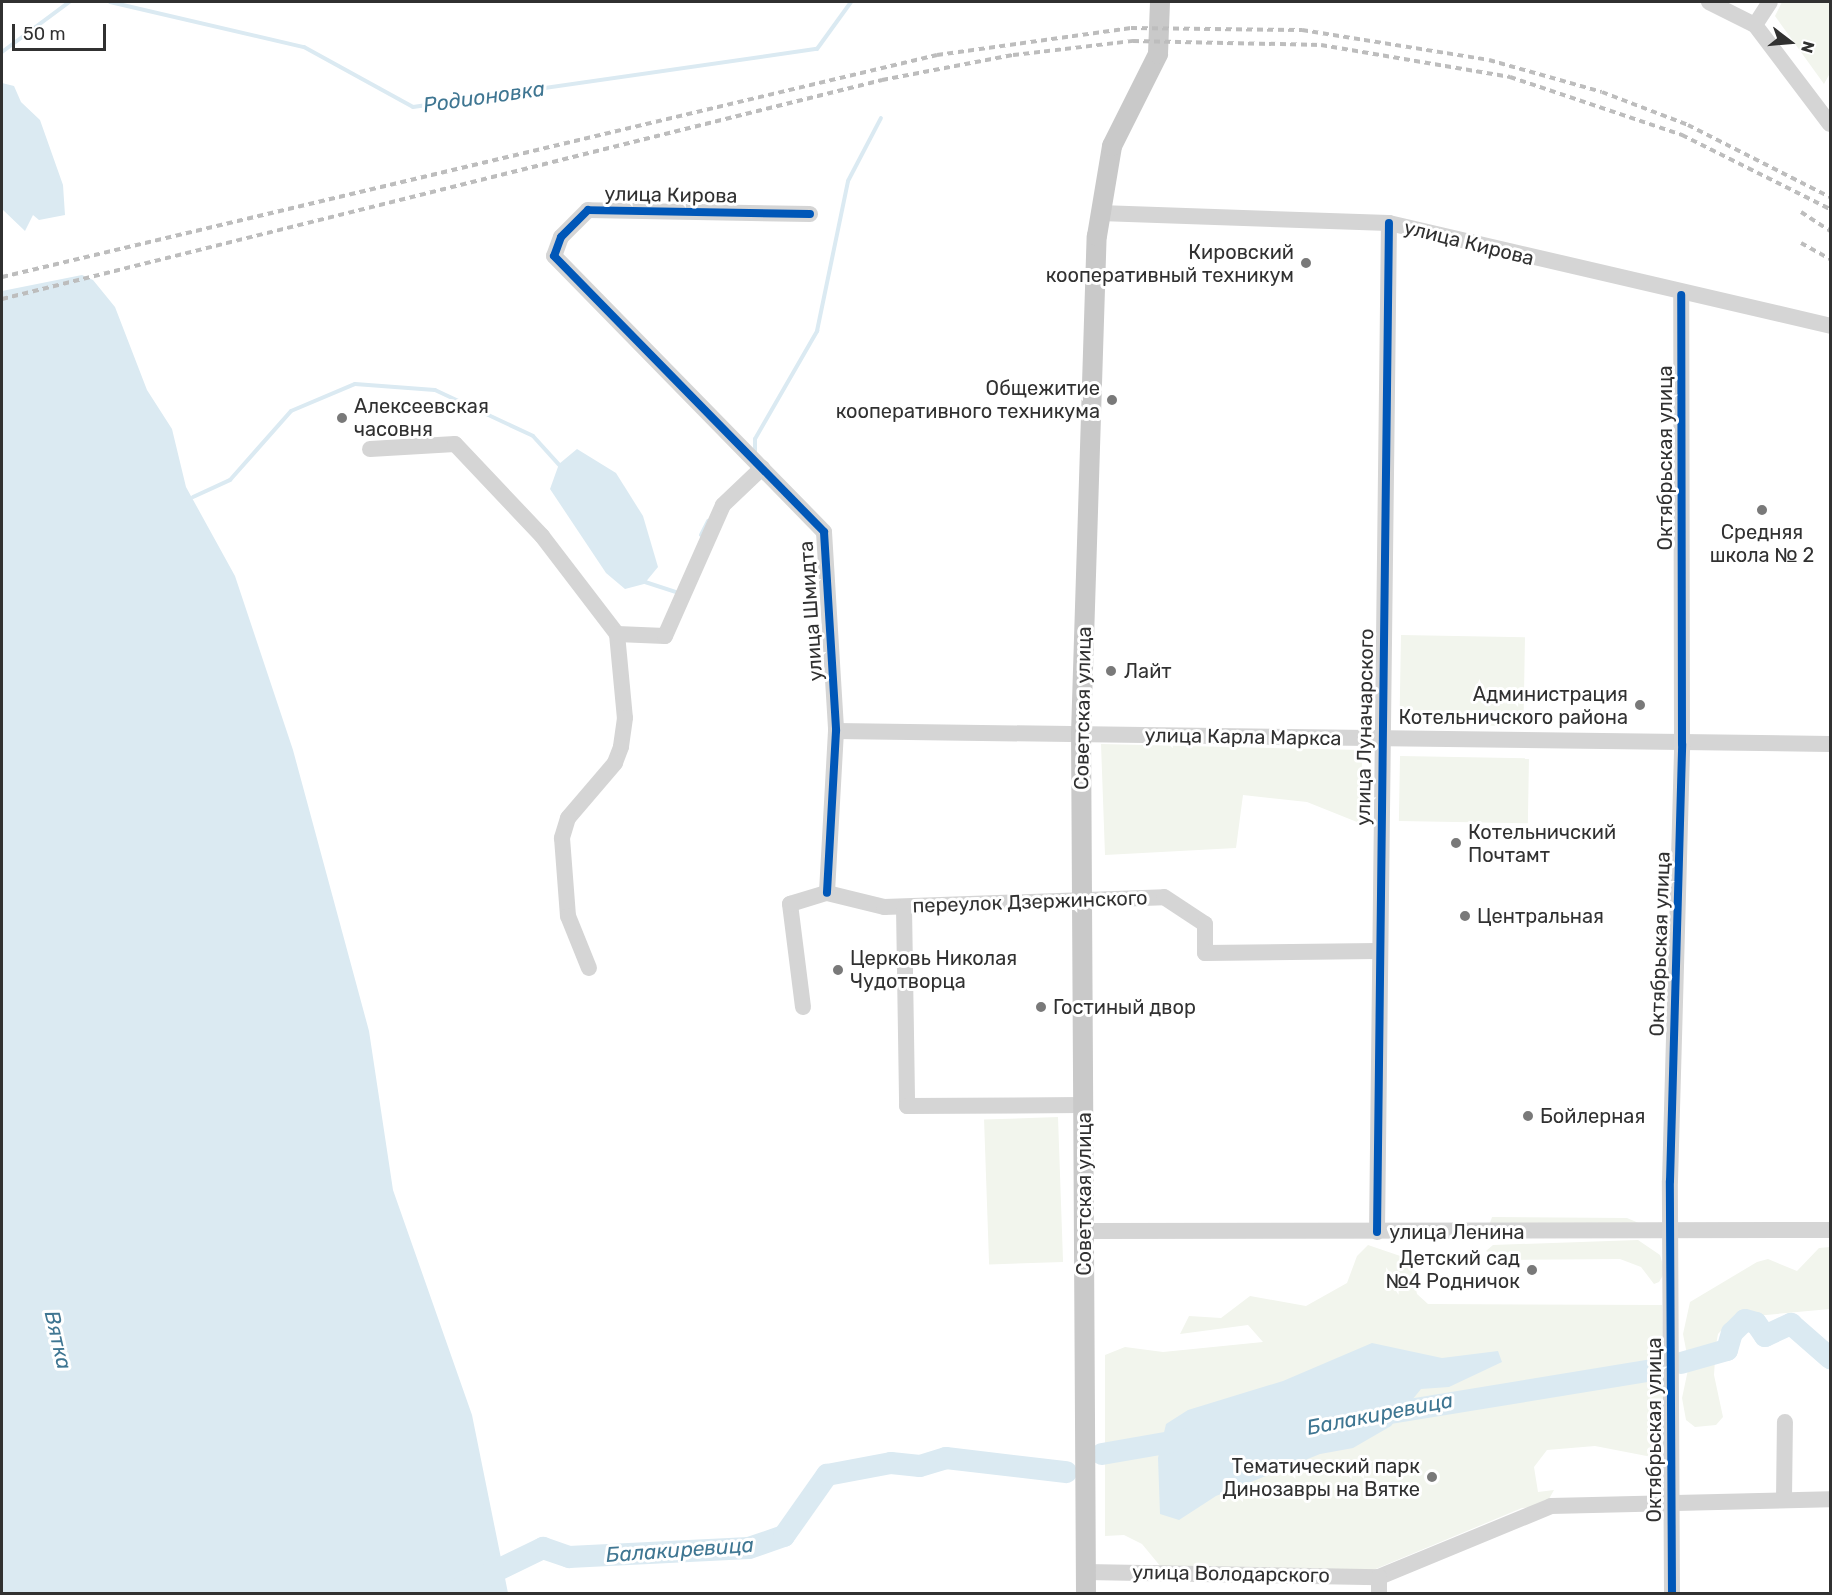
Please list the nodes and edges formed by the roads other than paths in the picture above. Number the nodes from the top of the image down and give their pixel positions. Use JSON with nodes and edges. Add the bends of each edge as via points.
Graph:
{"nodes":[{"id":1,"x":1160,"y":2,"type":"edge"},
{"id":2,"x":1709,"y":2,"type":"edge"},
{"id":3,"x":1770,"y":2,"type":"edge"},
{"id":4,"x":1755,"y":25,"type":"junction"},
{"id":5,"x":1830,"y":124,"type":"edge"},
{"id":6,"x":1100,"y":213,"type":"junction"},
{"id":7,"x":810,"y":214,"type":"dead end"},
{"id":8,"x":1389,"y":223,"type":"junction"},
{"id":9,"x":554,"y":256,"type":"joint"},
{"id":10,"x":1681,"y":295,"type":"junction"},
{"id":11,"x":1830,"y":326,"type":"edge"},
{"id":12,"x":370,"y":449,"type":"dead end"},
{"id":13,"x":762,"y":468,"type":"junction"},
{"id":14,"x":617,"y":634,"type":"junction"},
{"id":15,"x":836,"y":731,"type":"junction"},
{"id":16,"x":1082,"y":734,"type":"junction"},
{"id":17,"x":1381,"y":739,"type":"junction"},
{"id":18,"x":1682,"y":744,"type":"junction"},
{"id":19,"x":1830,"y":744,"type":"edge"},
{"id":20,"x":827,"y":892,"type":"junction"},
{"id":21,"x":1082,"y":897,"type":"junction"},
{"id":22,"x":904,"y":907,"type":"junction"},
{"id":23,"x":1377,"y":951,"type":"junction"},
{"id":24,"x":589,"y":968,"type":"dead end"},
{"id":25,"x":803,"y":1007,"type":"dead end"},
{"id":26,"x":1084,"y":1105,"type":"junction"},
{"id":27,"x":1830,"y":1230,"type":"edge"},
{"id":28,"x":1084,"y":1231,"type":"junction"},
{"id":29,"x":1670,"y":1231,"type":"junction"},
{"id":30,"x":1377,"y":1232,"type":"junction"},
{"id":31,"x":1785,"y":1422,"type":"dead end"},
{"id":32,"x":1784,"y":1499,"type":"junction"},
{"id":33,"x":1830,"y":1499,"type":"edge"},
{"id":34,"x":1671,"y":1500,"type":"junction"},
{"id":35,"x":1085,"y":1572,"type":"junction"},
{"id":36,"x":1379,"y":1585,"type":"edge"},
{"id":37,"x":1086,"y":1593,"type":"edge"},
{"id":38,"x":1672,"y":1593,"type":"edge"}],
"edges":[{"from":1,"to":6,"type":"main road","name":"Советская улица","via":[[1158,54],[1114,139]]},
{"from":2,"to":4,"type":"street"},
{"from":3,"to":4,"type":"street"},
{"from":4,"to":5,"type":"street"},
{"from":6,"to":8,"type":"street","name":"улица Кирова"},
{"from":6,"to":16,"type":"main road","name":"Советская улица"},
{"from":7,"to":9,"type":"street","name":"улица Кирова","via":[[588,210],[561,237]]},
{"from":8,"to":10,"type":"street","name":"улица Кирова"},
{"from":8,"to":17,"type":"street","name":"улица Луначарского"},
{"from":9,"to":13,"type":"street","name":"улица Шмидта"},
{"from":10,"to":11,"type":"street","name":"улица Кирова"},
{"from":10,"to":18,"type":"street","name":"Октябрьская улица"},
{"from":12,"to":14,"type":"street","via":[[454,444],[542,536]]},
{"from":13,"to":14,"type":"street","via":[[723,505],[665,636]]},
{"from":13,"to":15,"type":"street","name":"улица Шмидта","via":[[824,532]]},
{"from":14,"to":24,"type":"street","via":[[625,718],[621,747],[615,763],[568,818],[562,838],[568,916]]},
{"from":15,"to":16,"type":"street","name":"улица Карла Маркса"},
{"from":15,"to":20,"type":"street","name":"улица Шмидта"},
{"from":16,"to":17,"type":"street","name":"улица Карла Маркса"},
{"from":16,"to":21,"type":"main road","name":"Советская улица"},
{"from":17,"to":18,"type":"street","name":"улица Карла Маркса"},
{"from":17,"to":23,"type":"street","name":"улица Луначарского"},
{"from":18,"to":19,"type":"street","name":"улица Карла Маркса"},
{"from":18,"to":29,"type":"street","name":"Октябрьская улица"},
{"from":20,"to":22,"type":"street","name":"переулок Дзержинского"},
{"from":20,"to":25,"type":"street","via":[[790,904]]},
{"from":21,"to":22,"type":"street","name":"переулок Дзержинского"},
{"from":21,"to":23,"type":"street","name":"переулок Дзержинского","via":[[1164,897],[1205,924],[1205,953]]},
{"from":21,"to":26,"type":"main road","name":"Советская улица"},
{"from":22,"to":26,"type":"street","via":[[907,1106]]},
{"from":23,"to":30,"type":"street","name":"улица Луначарского"},
{"from":26,"to":28,"type":"main road","name":"Советская улица"},
{"from":27,"to":29,"type":"street","name":"улица Ленина"},
{"from":28,"to":30,"type":"street","name":"улица Ленина"},
{"from":28,"to":35,"type":"main road","name":"Советская улица"},
{"from":29,"to":30,"type":"street","name":"улица Ленина"},
{"from":29,"to":34,"type":"street","name":"Октябрьская улица"},
{"from":31,"to":32,"type":"street"},
{"from":32,"to":33,"type":"street","name":"улица Володарского"},
{"from":32,"to":34,"type":"street","name":"улица Володарского"},
{"from":34,"to":36,"type":"street","name":"улица Володарского","via":[[1533,1511]]},
{"from":34,"to":38,"type":"street","name":"Октябрьская улица"},
{"from":35,"to":36,"type":"street","name":"улица Володарского"},
{"from":35,"to":37,"type":"main road"}]}
